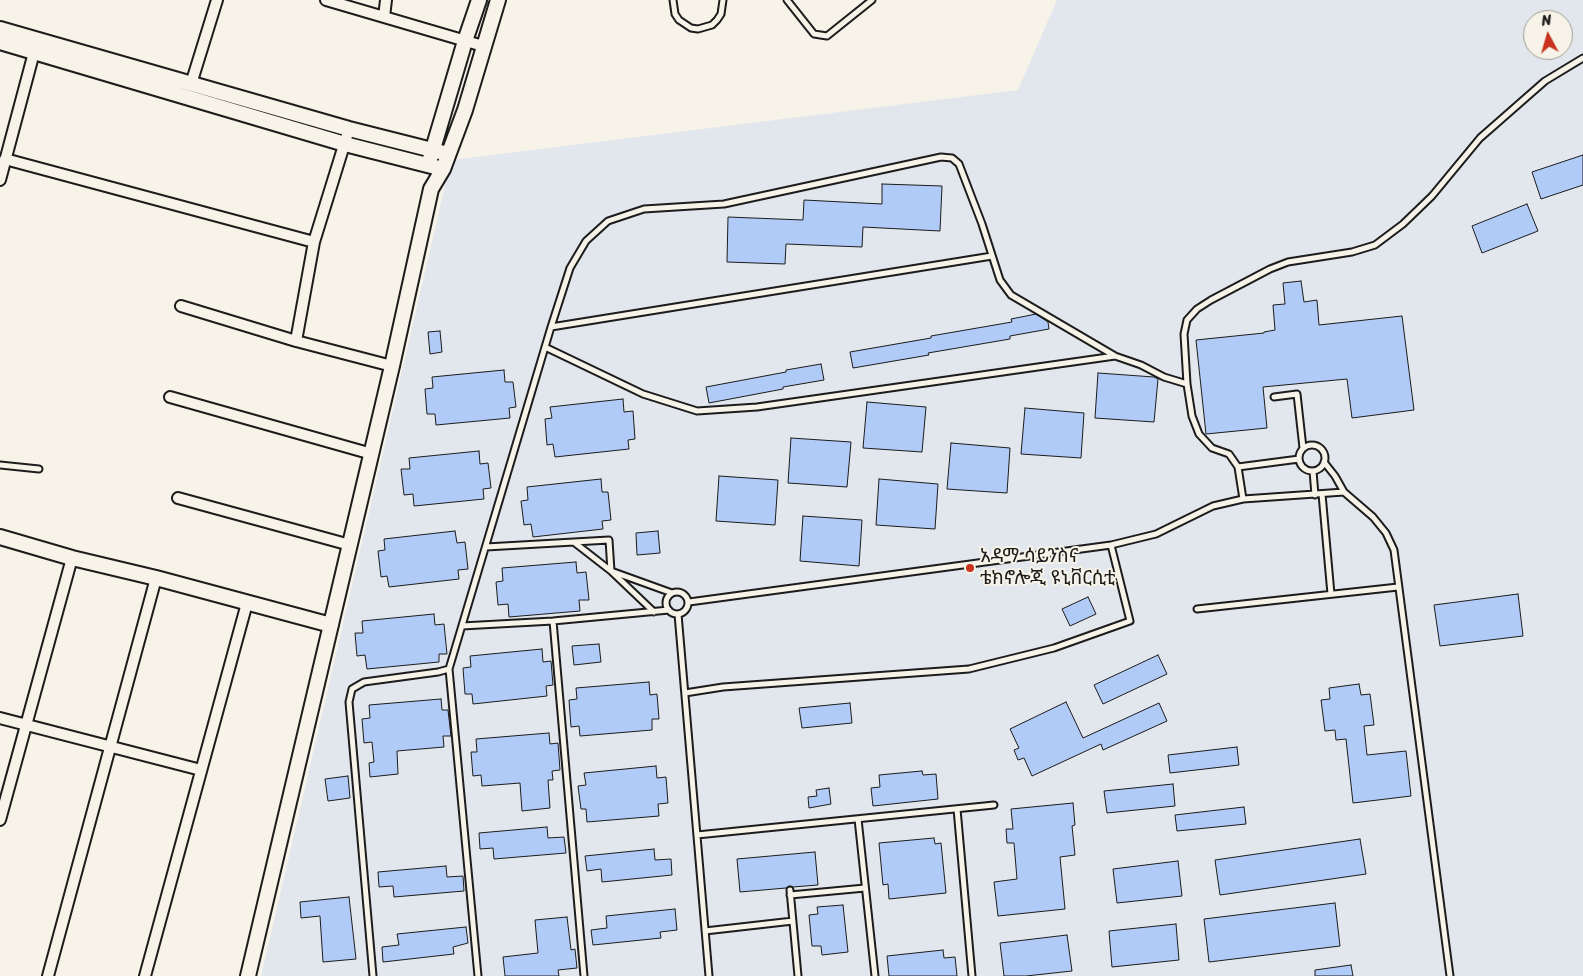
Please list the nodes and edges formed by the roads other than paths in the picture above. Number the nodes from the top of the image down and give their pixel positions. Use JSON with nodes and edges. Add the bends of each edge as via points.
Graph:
{"nodes":[{"id":1,"x":217,"y":0,"type":"edge"},
{"id":2,"x":326,"y":0,"type":"edge"},
{"id":3,"x":386,"y":0,"type":"edge"},
{"id":4,"x":479,"y":0,"type":"edge"},
{"id":5,"x":498,"y":0,"type":"edge"},
{"id":6,"x":673,"y":0,"type":"edge"},
{"id":7,"x":723,"y":0,"type":"edge"},
{"id":8,"x":787,"y":0,"type":"edge"},
{"id":9,"x":872,"y":0,"type":"edge"},
{"id":10,"x":384,"y":17,"type":"junction"},
{"id":11,"x":0,"y":29,"type":"edge"},
{"id":12,"x":465,"y":40,"type":"junction"},
{"id":13,"x":0,"y":42,"type":"edge"},
{"id":14,"x":36,"y":46,"type":"junction"},
{"id":15,"x":484,"y":46,"type":"junction"},
{"id":16,"x":1583,"y":58,"type":"edge"},
{"id":17,"x":191,"y":84,"type":"junction"},
{"id":18,"x":349,"y":129,"type":"junction"},
{"id":19,"x":345,"y":144,"type":"junction"},
{"id":20,"x":433,"y":150,"type":"junction"},
{"id":21,"x":448,"y":154,"type":"junction"},
{"id":22,"x":5,"y":158,"type":"junction"},
{"id":23,"x":428,"y":165,"type":"junction"},
{"id":24,"x":443,"y":169,"type":"junction"},
{"id":25,"x":0,"y":180,"type":"edge"},
{"id":26,"x":432,"y":189,"type":"junction"},
{"id":27,"x":314,"y":242,"type":"junction"},
{"id":28,"x":992,"y":256,"type":"junction"},
{"id":29,"x":181,"y":306,"type":"dead end"},
{"id":30,"x":551,"y":327,"type":"junction"},
{"id":31,"x":296,"y":341,"type":"junction"},
{"id":32,"x":545,"y":347,"type":"junction"},
{"id":33,"x":1114,"y":356,"type":"junction"},
{"id":34,"x":392,"y":366,"type":"junction"},
{"id":35,"x":1187,"y":384,"type":"junction"},
{"id":36,"x":170,"y":397,"type":"dead end"},
{"id":37,"x":1274,"y":397,"type":"dead end"},
{"id":38,"x":1302,"y":448,"type":"junction"},
{"id":39,"x":372,"y":454,"type":"junction"},
{"id":40,"x":1299,"y":459,"type":"junction"},
{"id":41,"x":1324,"y":462,"type":"junction"},
{"id":42,"x":0,"y":465,"type":"edge"},
{"id":43,"x":1238,"y":467,"type":"junction"},
{"id":44,"x":39,"y":469,"type":"dead end"},
{"id":45,"x":1312,"y":471,"type":"junction"},
{"id":46,"x":1344,"y":492,"type":"junction"},
{"id":47,"x":1322,"y":494,"type":"junction"},
{"id":48,"x":1315,"y":495,"type":"junction"},
{"id":49,"x":178,"y":498,"type":"dead end"},
{"id":50,"x":1242,"y":499,"type":"junction"},
{"id":51,"x":0,"y":537,"type":"edge"},
{"id":52,"x":575,"y":543,"type":"junction"},
{"id":53,"x":1111,"y":544,"type":"junction"},
{"id":54,"x":350,"y":545,"type":"junction"},
{"id":55,"x":486,"y":546,"type":"junction"},
{"id":56,"x":72,"y":558,"type":"junction"},
{"id":57,"x":611,"y":571,"type":"junction"},
{"id":58,"x":156,"y":578,"type":"junction"},
{"id":59,"x":1398,"y":586,"type":"junction"},
{"id":60,"x":672,"y":593,"type":"junction"},
{"id":61,"x":1331,"y":594,"type":"junction"},
{"id":62,"x":689,"y":602,"type":"junction"},
{"id":63,"x":247,"y":603,"type":"junction"},
{"id":64,"x":1198,"y":609,"type":"dead end"},
{"id":65,"x":669,"y":610,"type":"junction"},
{"id":66,"x":654,"y":612,"type":"junction"},
{"id":67,"x":678,"y":614,"type":"junction"},
{"id":68,"x":553,"y":621,"type":"junction"},
{"id":69,"x":331,"y":625,"type":"junction"},
{"id":70,"x":462,"y":626,"type":"junction"},
{"id":71,"x":448,"y":669,"type":"junction"},
{"id":72,"x":686,"y":693,"type":"junction"},
{"id":73,"x":0,"y":718,"type":"edge"},
{"id":74,"x":27,"y":725,"type":"junction"},
{"id":75,"x":110,"y":747,"type":"junction"},
{"id":76,"x":201,"y":770,"type":"junction"},
{"id":77,"x":994,"y":806,"type":"dead end"},
{"id":78,"x":957,"y":809,"type":"junction"},
{"id":79,"x":858,"y":819,"type":"junction"},
{"id":80,"x":0,"y":820,"type":"edge"},
{"id":81,"x":697,"y":834,"type":"junction"},
{"id":82,"x":865,"y":888,"type":"junction"},
{"id":83,"x":793,"y":920,"type":"junction"},
{"id":84,"x":705,"y":931,"type":"junction"},
{"id":85,"x":48,"y":976,"type":"edge"},
{"id":86,"x":145,"y":976,"type":"edge"},
{"id":87,"x":248,"y":976,"type":"edge"},
{"id":88,"x":373,"y":976,"type":"edge"},
{"id":89,"x":478,"y":976,"type":"edge"},
{"id":90,"x":584,"y":976,"type":"edge"},
{"id":91,"x":709,"y":976,"type":"edge"},
{"id":92,"x":798,"y":976,"type":"edge"},
{"id":93,"x":875,"y":976,"type":"edge"},
{"id":94,"x":972,"y":976,"type":"edge"},
{"id":95,"x":1450,"y":976,"type":"edge"}],
"edges":[{"from":1,"to":17,"type":"street"},
{"from":2,"to":10,"type":"street"},
{"from":3,"to":10,"type":"street"},
{"from":4,"to":12,"type":"street"},
{"from":5,"to":15,"type":"street"},
{"from":6,"to":7,"type":"lane","via":[[679,20],[698,29],[717,20]]},
{"from":8,"to":9,"type":"lane","via":[[814,34],[826,36]]},
{"from":10,"to":12,"type":"street"},
{"from":11,"to":14,"type":"street"},
{"from":12,"to":15,"type":"street"},
{"from":12,"to":20,"type":"street"},
{"from":13,"to":14,"type":"street"},
{"from":14,"to":17,"type":"street"},
{"from":14,"to":19,"type":"street"},
{"from":14,"to":22,"type":"street"},
{"from":15,"to":21,"type":"street"},
{"from":16,"to":35,"type":"lane","via":[[1545,81],[1480,138],[1432,196],[1375,245],[1288,262],[1196,309],[1187,320],[1184,334]]},
{"from":17,"to":18,"type":"street"},
{"from":18,"to":19,"type":"street"},
{"from":18,"to":20,"type":"street"},
{"from":19,"to":23,"type":"street"},
{"from":19,"to":27,"type":"street"},
{"from":20,"to":21,"type":"street"},
{"from":20,"to":23,"type":"street"},
{"from":21,"to":24,"type":"street"},
{"from":22,"to":25,"type":"street"},
{"from":22,"to":27,"type":"street"},
{"from":23,"to":24,"type":"street"},
{"from":23,"to":26,"type":"street"},
{"from":24,"to":26,"type":"street"},
{"from":26,"to":34,"type":"street"},
{"from":27,"to":31,"type":"street"},
{"from":28,"to":30,"type":"lane"},
{"from":28,"to":30,"type":"lane","via":[[959,164],[952,158],[941,157],[724,204],[644,209],[608,221],[586,241],[570,268]]},
{"from":28,"to":33,"type":"lane","via":[[1000,280],[1011,295]]},
{"from":29,"to":31,"type":"street"},
{"from":30,"to":32,"type":"lane"},
{"from":31,"to":34,"type":"street"},
{"from":32,"to":33,"type":"lane","via":[[643,394],[697,411],[767,405]]},
{"from":32,"to":55,"type":"lane"},
{"from":33,"to":35,"type":"lane"},
{"from":34,"to":39,"type":"street"},
{"from":35,"to":43,"type":"lane","via":[[1192,416],[1199,434],[1212,448],[1228,454]]},
{"from":36,"to":39,"type":"street"},
{"from":37,"to":38,"type":"lane","via":[[1297,394]]},
{"from":38,"to":40,"type":"lane"},
{"from":38,"to":41,"type":"lane","via":[[1312,444],[1321,448]]},
{"from":39,"to":54,"type":"street"},
{"from":40,"to":43,"type":"lane"},
{"from":40,"to":45,"type":"lane","via":[[1302,468]]},
{"from":41,"to":45,"type":"lane","via":[[1322,467]]},
{"from":41,"to":46,"type":"lane"},
{"from":42,"to":44,"type":"lane"},
{"from":43,"to":50,"type":"lane"},
{"from":45,"to":48,"type":"lane"},
{"from":46,"to":47,"type":"lane"},
{"from":46,"to":59,"type":"lane","via":[[1386,532],[1394,550]]},
{"from":47,"to":48,"type":"lane"},
{"from":47,"to":61,"type":"lane"},
{"from":48,"to":50,"type":"lane"},
{"from":49,"to":54,"type":"street"},
{"from":50,"to":53,"type":"lane","via":[[1213,506],[1156,534]]},
{"from":51,"to":56,"type":"street"},
{"from":52,"to":55,"type":"lane"},
{"from":52,"to":57,"type":"lane"},
{"from":52,"to":57,"type":"lane","via":[[609,540]]},
{"from":53,"to":62,"type":"lane"},
{"from":53,"to":72,"type":"lane","via":[[1130,621],[1054,648],[969,669],[723,687]]},
{"from":54,"to":69,"type":"street"},
{"from":55,"to":70,"type":"lane"},
{"from":56,"to":58,"type":"street"},
{"from":56,"to":74,"type":"street"},
{"from":57,"to":60,"type":"lane"},
{"from":57,"to":66,"type":"lane"},
{"from":58,"to":63,"type":"street"},
{"from":58,"to":75,"type":"street"},
{"from":59,"to":61,"type":"lane"},
{"from":59,"to":95,"type":"lane"},
{"from":60,"to":62,"type":"lane","via":[[685,594]]},
{"from":60,"to":65,"type":"lane","via":[[666,600]]},
{"from":61,"to":64,"type":"lane"},
{"from":62,"to":67,"type":"lane","via":[[686,610]]},
{"from":63,"to":69,"type":"street"},
{"from":63,"to":76,"type":"street"},
{"from":65,"to":66,"type":"lane"},
{"from":65,"to":67,"type":"lane"},
{"from":66,"to":68,"type":"lane"},
{"from":67,"to":72,"type":"lane"},
{"from":68,"to":70,"type":"lane"},
{"from":68,"to":90,"type":"lane"},
{"from":69,"to":87,"type":"street"},
{"from":70,"to":71,"type":"lane"},
{"from":71,"to":88,"type":"lane","via":[[364,682],[352,689],[349,702]]},
{"from":71,"to":89,"type":"lane"},
{"from":72,"to":81,"type":"lane"},
{"from":73,"to":74,"type":"street"},
{"from":74,"to":75,"type":"street"},
{"from":74,"to":80,"type":"street"},
{"from":75,"to":76,"type":"street"},
{"from":75,"to":85,"type":"street"},
{"from":76,"to":86,"type":"street"},
{"from":77,"to":78,"type":"lane"},
{"from":78,"to":79,"type":"lane"},
{"from":78,"to":94,"type":"lane"},
{"from":79,"to":81,"type":"lane"},
{"from":79,"to":82,"type":"lane"},
{"from":81,"to":84,"type":"lane"},
{"from":82,"to":83,"type":"lane","via":[[790,892]]},
{"from":82,"to":93,"type":"lane"},
{"from":83,"to":84,"type":"lane"},
{"from":83,"to":92,"type":"lane"},
{"from":84,"to":91,"type":"lane"}]}
